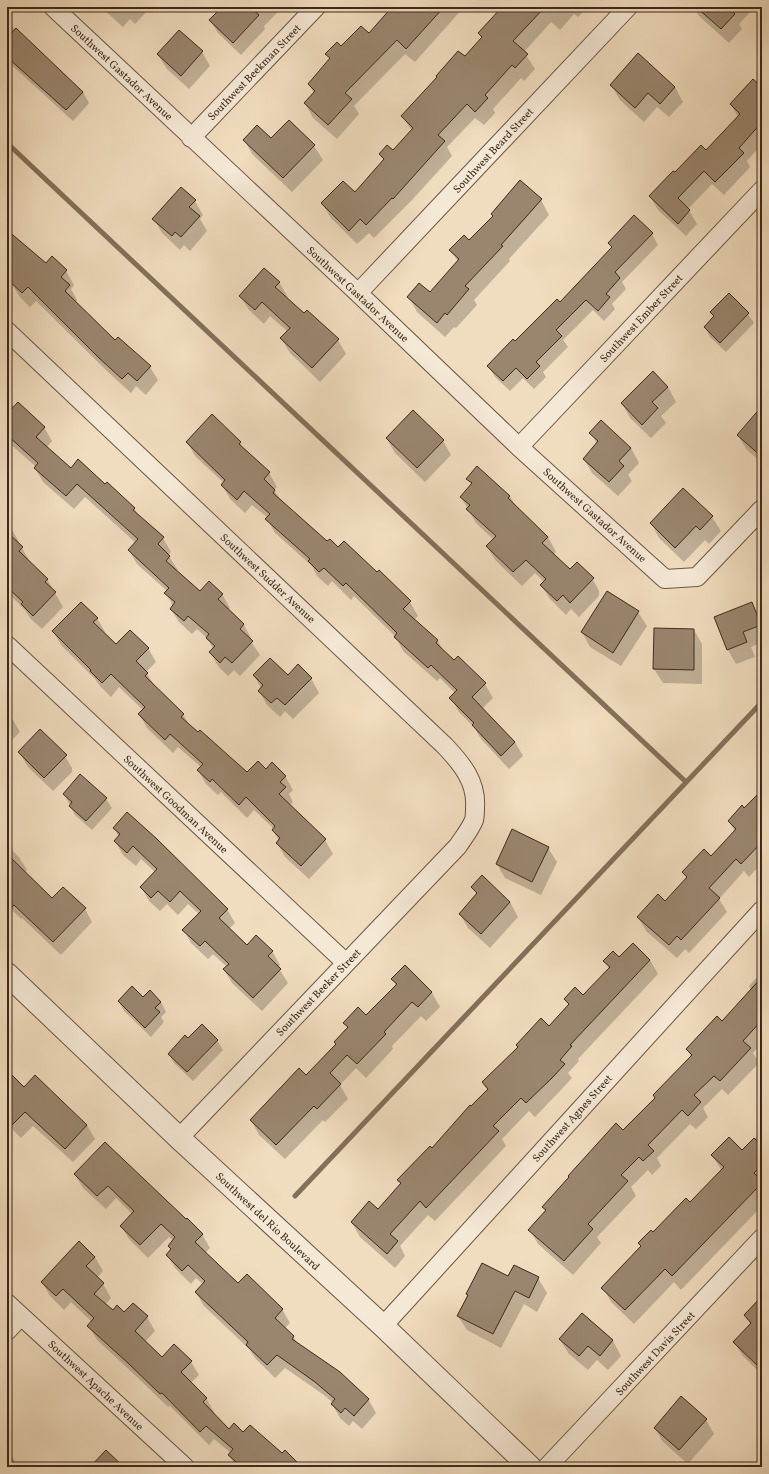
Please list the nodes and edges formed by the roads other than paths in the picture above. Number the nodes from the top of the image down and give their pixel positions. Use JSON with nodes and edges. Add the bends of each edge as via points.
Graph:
{"nodes":[{"id":1,"x":53,"y":7,"type":"edge"},
{"id":2,"x":316,"y":7,"type":"edge"},
{"id":3,"x":628,"y":7,"type":"edge"},
{"id":4,"x":191,"y":138,"type":"junction"},
{"id":5,"x":762,"y":190,"type":"edge"},
{"id":6,"x":358,"y":293,"type":"junction"},
{"id":7,"x":7,"y":331,"type":"edge"},
{"id":8,"x":519,"y":446,"type":"junction"},
{"id":9,"x":762,"y":509,"type":"edge"},
{"id":10,"x":7,"y":645,"type":"edge"},
{"id":11,"x":458,"y":846,"type":"joint"},
{"id":12,"x":762,"y":910,"type":"edge"},
{"id":13,"x":345,"y":962,"type":"junction"},
{"id":14,"x":7,"y":974,"type":"edge"},
{"id":15,"x":179,"y":1138,"type":"junction"},
{"id":16,"x":762,"y":1238,"type":"edge"},
{"id":17,"x":7,"y":1303,"type":"edge"},
{"id":18,"x":21,"y":1316,"type":"junction"},
{"id":19,"x":383,"y":1326,"type":"junction"},
{"id":20,"x":7,"y":1331,"type":"edge"},
{"id":21,"x":185,"y":1467,"type":"edge"},
{"id":22,"x":530,"y":1467,"type":"edge"},
{"id":23,"x":547,"y":1467,"type":"edge"}],
"edges":[{"from":1,"to":4,"type":"street","name":"Southwest Gastador Avenue"},
{"from":2,"to":4,"type":"street","name":"Southwest Beekman Street"},
{"from":3,"to":6,"type":"street","name":"Southwest Beard Street"},
{"from":4,"to":6,"type":"street","name":"Southwest Gastador Avenue"},
{"from":5,"to":8,"type":"street","name":"Southwest Ember Street"},
{"from":6,"to":8,"type":"street","name":"Southwest Gastador Avenue"},
{"from":7,"to":11,"type":"street","name":"Southwest Sudder Avenue","via":[[460,761],[474,787],[475,802],[474,819]]},
{"from":8,"to":9,"type":"street","name":"Southwest Gastador Avenue","via":[[665,580],[697,576]]},
{"from":10,"to":13,"type":"street","name":"Southwest Goodman Avenue"},
{"from":11,"to":13,"type":"street","name":"Southwest Beeker Street"},
{"from":12,"to":19,"type":"street","name":"Southwest Agnes Street"},
{"from":13,"to":15,"type":"street","name":"Southwest Beeker Street"},
{"from":14,"to":15,"type":"street","name":"Southwest del Rio Boulevard"},
{"from":15,"to":19,"type":"street","name":"Southwest del Rio Boulevard"},
{"from":16,"to":23,"type":"street","name":"Southwest Davis Street"},
{"from":17,"to":18,"type":"street","name":"Southwest Apache Avenue"},
{"from":18,"to":20,"type":"street"},
{"from":18,"to":21,"type":"street","name":"Southwest Apache Avenue"},
{"from":19,"to":22,"type":"street","name":"Southwest del Rio Boulevard"}]}
